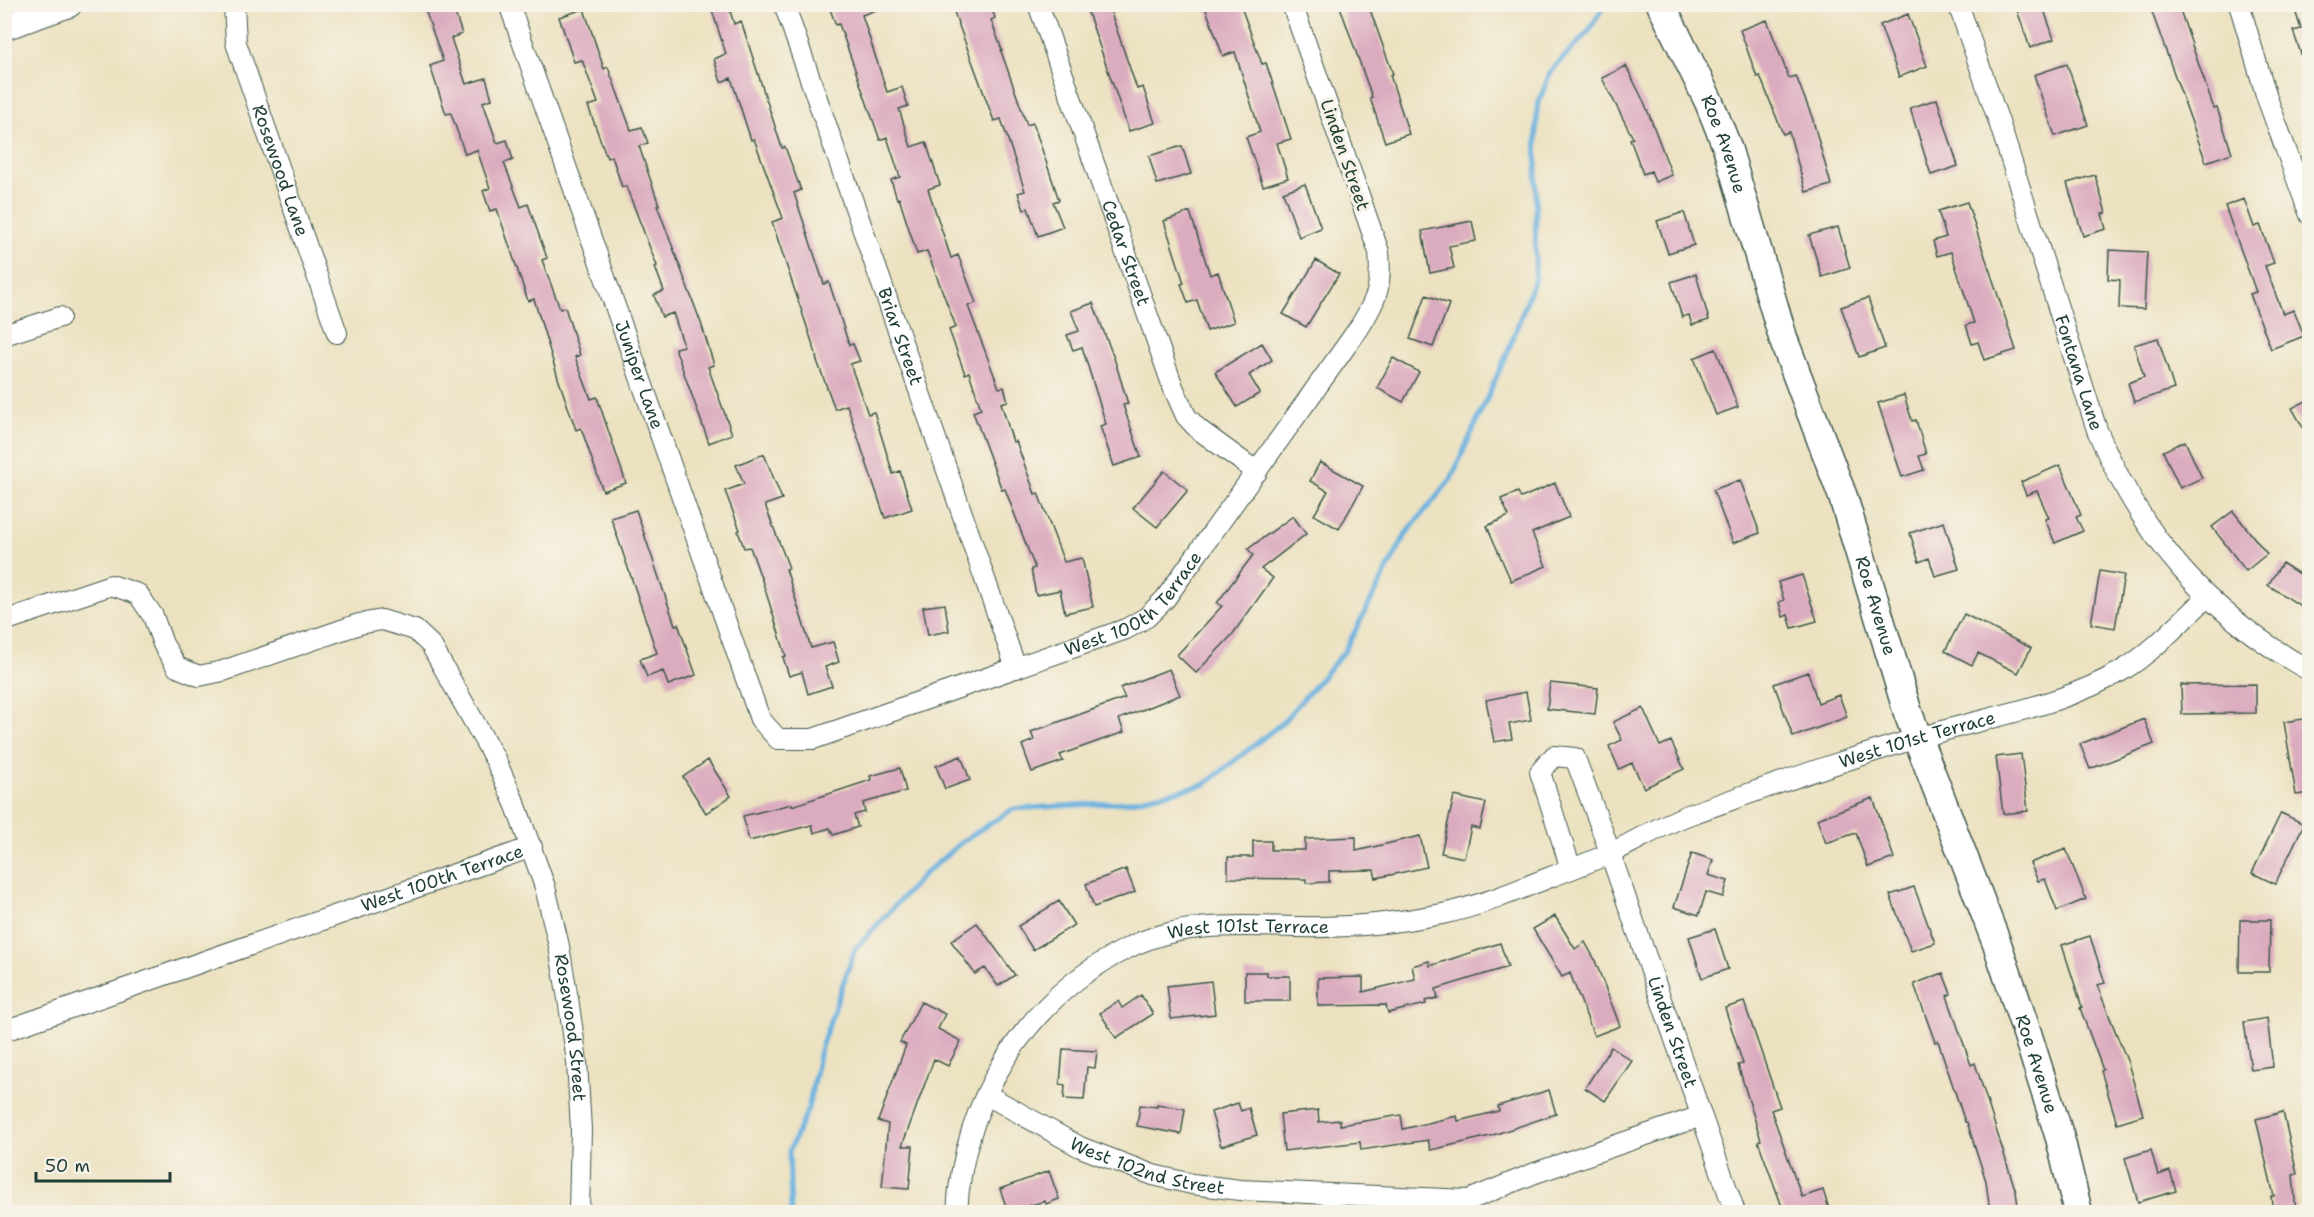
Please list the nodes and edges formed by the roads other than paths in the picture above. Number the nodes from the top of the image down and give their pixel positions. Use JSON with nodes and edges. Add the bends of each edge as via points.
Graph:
{"nodes":[{"id":1,"x":69,"y":4,"type":"edge"},
{"id":2,"x":234,"y":4,"type":"edge"},
{"id":3,"x":509,"y":4,"type":"edge"},
{"id":4,"x":784,"y":4,"type":"edge"},
{"id":5,"x":1038,"y":4,"type":"edge"},
{"id":6,"x":1292,"y":4,"type":"edge"},
{"id":7,"x":1661,"y":4,"type":"edge"},
{"id":8,"x":1958,"y":4,"type":"edge"},
{"id":9,"x":2239,"y":4,"type":"edge"},
{"id":10,"x":4,"y":27,"type":"edge"},
{"id":11,"x":2310,"y":215,"type":"edge"},
{"id":12,"x":1372,"y":307,"type":"joint"},
{"id":13,"x":60,"y":317,"type":"dead end"},
{"id":14,"x":337,"y":333,"type":"dead end"},
{"id":15,"x":4,"y":335,"type":"edge"},
{"id":16,"x":1257,"y":472,"type":"junction"},
{"id":17,"x":2207,"y":597,"type":"junction"},
{"id":18,"x":4,"y":621,"type":"edge"},
{"id":19,"x":1016,"y":668,"type":"junction"},
{"id":20,"x":2310,"y":671,"type":"edge"},
{"id":21,"x":1917,"y":738,"type":"junction"},
{"id":22,"x":778,"y":739,"type":"joint"},
{"id":23,"x":532,"y":847,"type":"junction"},
{"id":24,"x":1610,"y":853,"type":"junction"},
{"id":25,"x":1571,"y":869,"type":"junction"},
{"id":26,"x":4,"y":1031,"type":"edge"},
{"id":27,"x":987,"y":1095,"type":"junction"},
{"id":28,"x":1701,"y":1116,"type":"junction"},
{"id":29,"x":1373,"y":1196,"type":"junction"},
{"id":30,"x":1464,"y":1206,"type":"edge"},
{"id":31,"x":579,"y":1212,"type":"edge"},
{"id":32,"x":957,"y":1212,"type":"edge"},
{"id":33,"x":1386,"y":1212,"type":"edge"},
{"id":34,"x":1735,"y":1212,"type":"edge"},
{"id":35,"x":2078,"y":1212,"type":"edge"}],
"edges":[{"from":1,"to":10,"type":"street"},
{"from":2,"to":14,"type":"street","name":"Rosewood Lane","via":[[236,43]]},
{"from":3,"to":22,"type":"street","name":"Juniper Lane","via":[[760,719]]},
{"from":4,"to":19,"type":"street","name":"Briar Street"},
{"from":5,"to":16,"type":"street","name":"Cedar Street","via":[[1186,416]]},
{"from":6,"to":12,"type":"street","name":"Linden Street","via":[[1379,252],[1381,273]]},
{"from":7,"to":21,"type":"main road","name":"Roe Avenue","via":[[1727,147],[1784,341],[1843,497]]},
{"from":8,"to":17,"type":"street","name":"Fontana Lane","via":[[2097,430],[2114,470],[2144,520],[2171,558]]},
{"from":9,"to":11,"type":"street"},
{"from":12,"to":16,"type":"street","name":"West 100th Terrace"},
{"from":13,"to":15,"type":"street"},
{"from":16,"to":19,"type":"street","name":"West 100th Terrace","via":[[1165,599],[1147,617],[1126,629]]},
{"from":17,"to":20,"type":"street","name":"Fontana Lane","via":[[2247,632]]},
{"from":17,"to":21,"type":"street","name":"West 101st Terrace","via":[[2149,651],[2095,685],[2062,698]]},
{"from":18,"to":23,"type":"street","name":"West 100th Terrace","via":[[111,585],[138,594],[177,667],[199,676],[359,624],[382,620],[415,630],[431,645],[496,761]]},
{"from":19,"to":22,"type":"street","name":"West 100th Terrace","via":[[813,738]]},
{"from":21,"to":24,"type":"street","name":"West 101st Terrace","via":[[1686,816]]},
{"from":21,"to":35,"type":"main road","name":"Roe Avenue","via":[[2019,1011],[2060,1138]]},
{"from":23,"to":26,"type":"street","name":"West 100th Terrace"},
{"from":23,"to":31,"type":"street","name":"Rosewood Street","via":[[559,946],[577,1062],[581,1129]]},
{"from":24,"to":25,"type":"street","name":"West 101st Terrace"},
{"from":24,"to":25,"type":"street","via":[[1575,758],[1554,756],[1540,772]]},
{"from":24,"to":28,"type":"street","name":"Linden Street"},
{"from":25,"to":27,"type":"street","name":"West 101st Terrace","via":[[1501,898],[1443,914],[1337,927],[1201,927],[1130,946],[1095,965],[1034,1018],[1008,1054]]},
{"from":27,"to":29,"type":"street","name":"West 102nd Street","via":[[1080,1147],[1153,1175],[1240,1190]]},
{"from":27,"to":32,"type":"street","via":[[966,1149]]},
{"from":28,"to":30,"type":"street","name":"West 102nd Street","via":[[1535,1173]]},
{"from":28,"to":34,"type":"street","name":"Linden Street"},
{"from":29,"to":30,"type":"street","name":"West 102nd Street"},
{"from":29,"to":33,"type":"street"}]}
